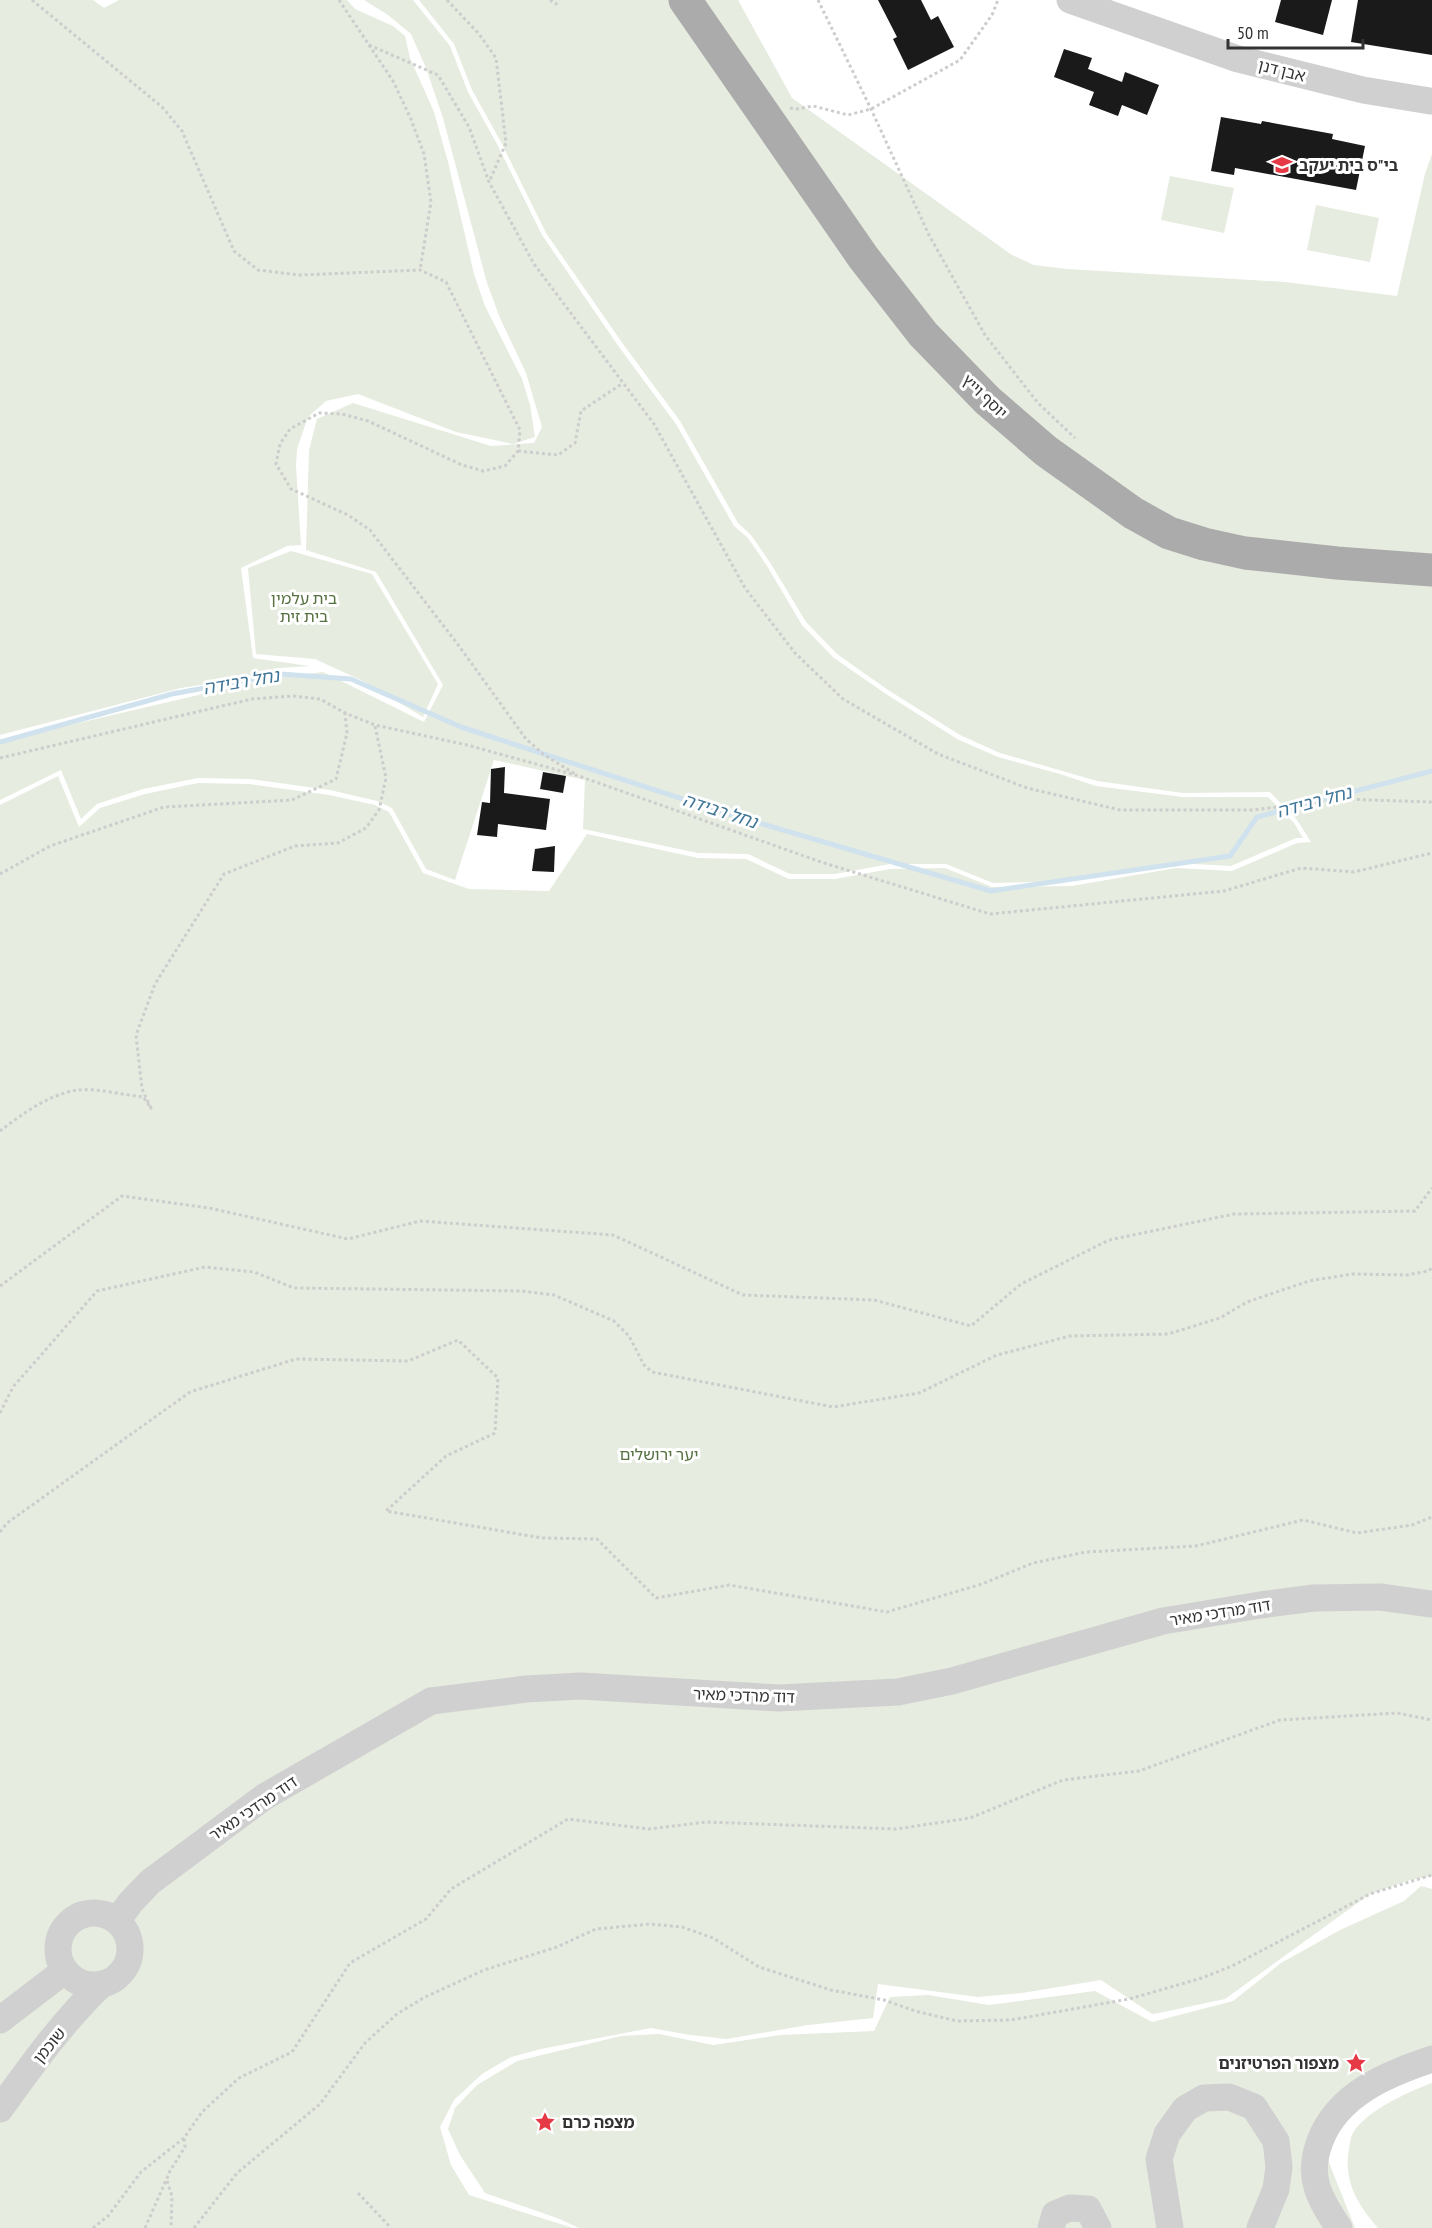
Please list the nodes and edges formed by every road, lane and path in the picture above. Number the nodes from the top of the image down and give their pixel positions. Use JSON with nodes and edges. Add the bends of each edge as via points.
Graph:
{"nodes":[{"id":1,"x":32,"y":0,"type":"edge"},
{"id":2,"x":339,"y":0,"type":"edge"},
{"id":3,"x":447,"y":0,"type":"edge"},
{"id":4,"x":550,"y":0,"type":"edge"},
{"id":5,"x":559,"y":0,"type":"edge"},
{"id":6,"x":685,"y":0,"type":"edge"},
{"id":7,"x":818,"y":0,"type":"edge"},
{"id":8,"x":998,"y":0,"type":"edge"},
{"id":9,"x":1070,"y":0,"type":"edge"},
{"id":10,"x":369,"y":45,"type":"junction"},
{"id":11,"x":754,"y":100,"type":"junction"},
{"id":12,"x":1430,"y":101,"type":"dead end"},
{"id":13,"x":871,"y":109,"type":"junction"},
{"id":14,"x":489,"y":182,"type":"junction"},
{"id":15,"x":420,"y":270,"type":"junction"},
{"id":16,"x":623,"y":383,"type":"junction"},
{"id":17,"x":1080,"y":444,"type":"dead end"},
{"id":18,"x":518,"y":451,"type":"junction"},
{"id":19,"x":1432,"y":570,"type":"edge"},
{"id":20,"x":345,"y":713,"type":"junction"},
{"id":21,"x":375,"y":725,"type":"junction"},
{"id":22,"x":0,"y":758,"type":"edge"},
{"id":23,"x":579,"y":776,"type":"junction"},
{"id":24,"x":1432,"y":802,"type":"edge"},
{"id":25,"x":1432,"y":853,"type":"edge"},
{"id":26,"x":0,"y":874,"type":"edge"},
{"id":27,"x":0,"y":1131,"type":"edge"},
{"id":28,"x":1432,"y":1188,"type":"edge"},
{"id":29,"x":1432,"y":1268,"type":"edge"},
{"id":30,"x":0,"y":1286,"type":"edge"},
{"id":31,"x":0,"y":1413,"type":"edge"},
{"id":32,"x":1432,"y":1517,"type":"edge"},
{"id":33,"x":0,"y":1532,"type":"edge"},
{"id":34,"x":1432,"y":1604,"type":"edge"},
{"id":35,"x":1432,"y":1720,"type":"edge"},
{"id":36,"x":1432,"y":1875,"type":"edge"},
{"id":37,"x":117,"y":1921,"type":"junction"},
{"id":38,"x":64,"y":1971,"type":"junction"},
{"id":39,"x":102,"y":1984,"type":"junction"},
{"id":40,"x":0,"y":2020,"type":"edge"},
{"id":41,"x":1432,"y":2059,"type":"edge"},
{"id":42,"x":0,"y":2109,"type":"edge"},
{"id":43,"x":184,"y":2138,"type":"junction"},
{"id":44,"x":166,"y":2180,"type":"junction"},
{"id":45,"x":358,"y":2193,"type":"dead end"},
{"id":46,"x":93,"y":2228,"type":"edge"},
{"id":47,"x":145,"y":2228,"type":"edge"},
{"id":48,"x":171,"y":2228,"type":"edge"},
{"id":49,"x":194,"y":2228,"type":"edge"},
{"id":50,"x":391,"y":2228,"type":"edge"},
{"id":51,"x":1051,"y":2228,"type":"edge"},
{"id":52,"x":1098,"y":2228,"type":"edge"},
{"id":53,"x":1170,"y":2228,"type":"edge"},
{"id":54,"x":1260,"y":2228,"type":"edge"},
{"id":55,"x":1339,"y":2228,"type":"edge"}],
"edges":[{"from":1,"to":15,"type":"path","via":[[162,107],[182,131],[234,252],[258,270],[298,275]]},
{"from":2,"to":10,"type":"path"},
{"from":3,"to":14,"type":"path","via":[[496,58],[506,143]]},
{"from":4,"to":5,"type":"path","via":[[556,4]]},
{"from":6,"to":11,"type":"main road","name":"יוסף וייץ"},
{"from":7,"to":13,"type":"path"},
{"from":8,"to":13,"type":"path","via":[[960,60]]},
{"from":9,"to":12,"type":"street","name":"אבן דנן","via":[[1238,59],[1364,90]]},
{"from":10,"to":14,"type":"path","via":[[438,75],[469,127]]},
{"from":10,"to":15,"type":"path","via":[[393,81],[424,154],[431,202]]},
{"from":11,"to":13,"type":"path","via":[[769,110],[813,106],[848,116]]},
{"from":11,"to":19,"type":"main road","name":"יוסף וייץ","via":[[863,257],[923,334],[987,400],[1046,451],[1133,513],[1169,533],[1245,553]]},
{"from":13,"to":17,"type":"path","via":[[929,235],[984,334],[1038,403]]},
{"from":14,"to":16,"type":"path","via":[[534,264]]},
{"from":15,"to":18,"type":"path","via":[[446,282],[520,430]]},
{"from":16,"to":18,"type":"path","via":[[581,411],[575,443],[558,455]]},
{"from":16,"to":24,"type":"path","via":[[654,424],[745,588],[795,653],[843,699],[938,754],[1027,788],[1120,810],[1253,810],[1342,799]]},
{"from":18,"to":23,"type":"path","via":[[505,466],[483,471],[368,422],[319,412],[290,429],[280,444],[276,464],[291,489],[348,515],[370,530],[526,739]]},
{"from":20,"to":21,"type":"path"},
{"from":20,"to":22,"type":"path","via":[[320,699],[252,699]]},
{"from":20,"to":26,"type":"path","via":[[347,733],[336,778],[292,800],[164,807],[50,846]]},
{"from":21,"to":23,"type":"path"},
{"from":21,"to":27,"type":"path","via":[[386,778],[379,810],[366,828],[338,843],[295,846],[224,874],[155,984],[136,1035],[142,1089],[151,1108],[143,1097],[79,1090],[58,1095],[20,1115]]},
{"from":23,"to":25,"type":"path","via":[[821,862],[990,915],[1224,891],[1301,868],[1353,872]]},
{"from":28,"to":30,"type":"path","via":[[1415,1211],[1234,1214],[1109,1240],[1021,1284],[971,1326],[874,1300],[743,1295],[613,1235],[420,1221],[348,1239],[209,1208],[122,1196]]},
{"from":29,"to":31,"type":"path","via":[[1407,1275],[1352,1274],[1309,1281],[1247,1302],[1220,1318],[1168,1334],[1070,1336],[997,1355],[919,1393],[833,1407],[652,1372],[629,1336],[614,1321],[554,1295],[522,1291],[294,1288],[254,1272],[205,1267],[97,1291],[13,1387]]},
{"from":32,"to":33,"type":"path","via":[[1412,1525],[1357,1533],[1303,1520],[1196,1546],[1086,1552],[1032,1563],[982,1584],[887,1612],[729,1585],[656,1598],[597,1539],[542,1538],[386,1511],[446,1456],[495,1433],[498,1378],[458,1340],[408,1361],[296,1359],[190,1392]]},
{"from":34,"to":37,"type":"street","name":"דוד מרדכי מאיר","via":[[1380,1597],[1314,1598],[1260,1605],[1163,1621],[952,1681],[898,1692],[778,1698],[581,1686],[430,1701],[264,1797],[150,1882]]},
{"from":35,"to":43,"type":"path","via":[[1398,1713],[1280,1720],[1139,1771],[1063,1780],[970,1818],[896,1829],[706,1822],[649,1829],[568,1819],[451,1889],[426,1919],[350,1963],[292,2052],[239,2078],[202,2112]]},
{"from":36,"to":49,"type":"path","via":[[1370,1894],[1202,1978],[1129,2000],[1011,2020],[957,2021],[831,1990],[759,1967],[713,1938],[682,1927],[650,1924],[596,1929],[557,1947],[484,1970],[397,2014],[365,2043],[320,2104],[237,2173]]},
{"from":37,"to":38,"type":"street","via":[[96,1912],[73,1918],[59,1937],[57,1948]]},
{"from":37,"to":39,"type":"street","via":[[125,1930],[130,1952],[121,1973]]},
{"from":38,"to":39,"type":"street","via":[[80,1983]]},
{"from":38,"to":40,"type":"street"},
{"from":39,"to":42,"type":"street","name":"שוכמן","via":[[34,2061]]},
{"from":41,"to":55,"type":"street","via":[[1378,2080],[1349,2099],[1329,2121],[1317,2150],[1314,2173],[1317,2188]]},
{"from":43,"to":44,"type":"path","via":[[185,2147]]},
{"from":43,"to":46,"type":"path","via":[[141,2172],[108,2216]]},
{"from":44,"to":47,"type":"path"},
{"from":44,"to":48,"type":"path","via":[[172,2196]]},
{"from":45,"to":50,"type":"path"},
{"from":51,"to":52,"type":"street","via":[[1055,2214],[1070,2208],[1088,2208]]},
{"from":53,"to":54,"type":"street","via":[[1159,2159],[1167,2134],[1185,2109],[1204,2098],[1229,2097],[1254,2107],[1276,2141],[1280,2167],[1276,2189]]}]}
